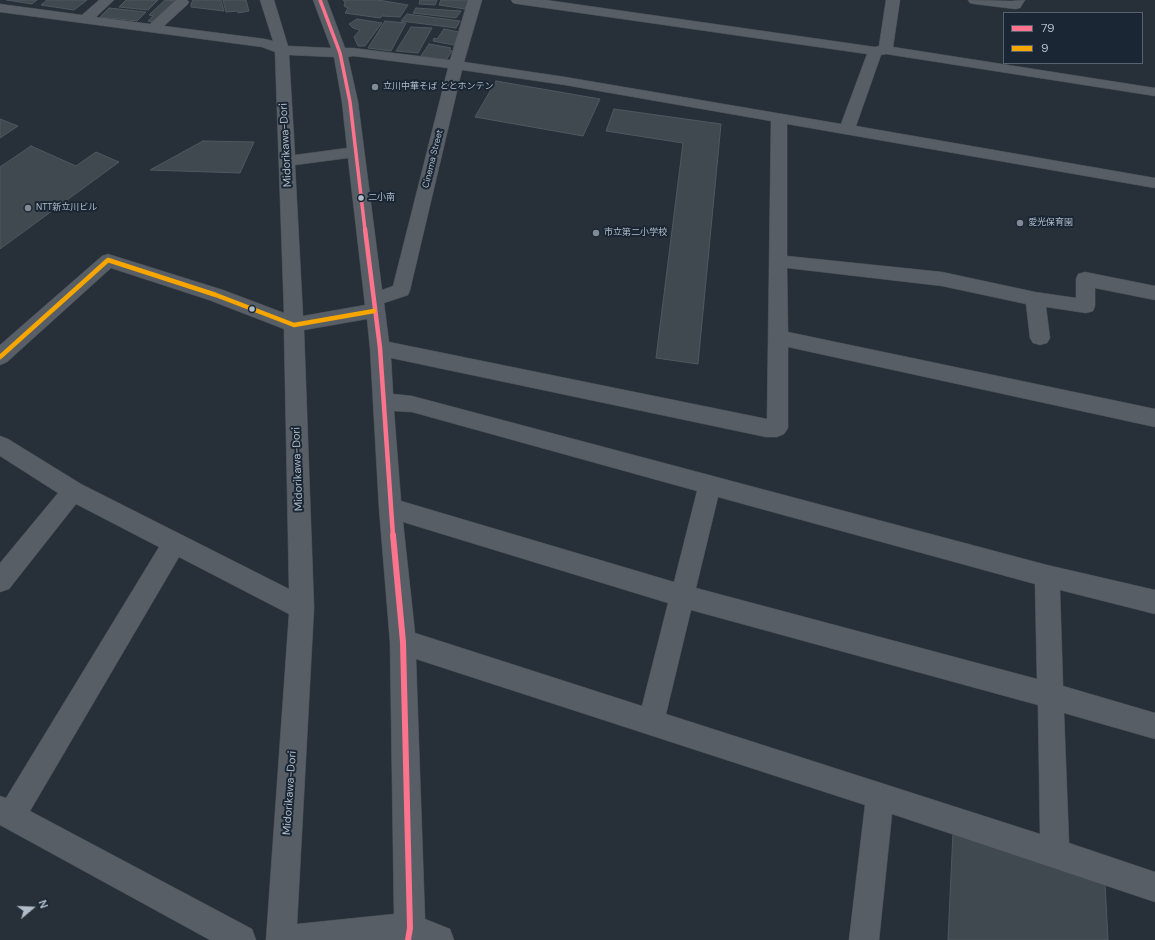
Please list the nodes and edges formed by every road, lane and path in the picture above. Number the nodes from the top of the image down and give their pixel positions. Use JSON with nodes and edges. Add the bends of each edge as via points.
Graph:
{"nodes":[{"id":1,"x":107,"y":0,"type":"edge"},
{"id":2,"x":267,"y":0,"type":"edge"},
{"id":3,"x":320,"y":0,"type":"edge"},
{"id":4,"x":475,"y":0,"type":"edge"},
{"id":5,"x":518,"y":0,"type":"edge"},
{"id":6,"x":893,"y":0,"type":"edge"},
{"id":7,"x":975,"y":0,"type":"edge"},
{"id":8,"x":1018,"y":0,"type":"edge"},
{"id":9,"x":182,"y":2,"type":"dead end"},
{"id":10,"x":0,"y":8,"type":"edge"},
{"id":11,"x":84,"y":20,"type":"junction"},
{"id":12,"x":153,"y":28,"type":"junction"},
{"id":13,"x":282,"y":50,"type":"junction"},
{"id":14,"x":881,"y":50,"type":"junction"},
{"id":15,"x":340,"y":53,"type":"junction"},
{"id":16,"x":456,"y":64,"type":"junction"},
{"id":17,"x":1155,"y":92,"type":"edge"},
{"id":18,"x":779,"y":117,"type":"junction"},
{"id":19,"x":847,"y":129,"type":"junction"},
{"id":20,"x":354,"y":152,"type":"junction"},
{"id":21,"x":287,"y":161,"type":"junction"},
{"id":22,"x":1155,"y":183,"type":"edge"},
{"id":23,"x":778,"y":261,"type":"junction"},
{"id":24,"x":1155,"y":293,"type":"edge"},
{"id":25,"x":1035,"y":299,"type":"junction"},
{"id":26,"x":374,"y":306,"type":"junction"},
{"id":27,"x":294,"y":324,"type":"junction"},
{"id":28,"x":778,"y":337,"type":"junction"},
{"id":29,"x":1040,"y":338,"type":"dead end"},
{"id":30,"x":380,"y":348,"type":"junction"},
{"id":31,"x":0,"y":356,"type":"edge"},
{"id":32,"x":383,"y":402,"type":"junction"},
{"id":33,"x":1155,"y":418,"type":"edge"},
{"id":34,"x":0,"y":445,"type":"edge"},
{"id":35,"x":710,"y":485,"type":"junction"},
{"id":36,"x":73,"y":491,"type":"junction"},
{"id":37,"x":390,"y":508,"type":"junction"},
{"id":38,"x":174,"y":544,"type":"junction"},
{"id":39,"x":1047,"y":576,"type":"junction"},
{"id":40,"x":0,"y":581,"type":"edge"},
{"id":41,"x":683,"y":596,"type":"junction"},
{"id":42,"x":1155,"y":602,"type":"edge"},
{"id":43,"x":302,"y":608,"type":"junction"},
{"id":44,"x":403,"y":642,"type":"junction"},
{"id":45,"x":1051,"y":696,"type":"junction"},
{"id":46,"x":651,"y":722,"type":"junction"},
{"id":47,"x":1155,"y":726,"type":"edge"},
{"id":48,"x":880,"y":797,"type":"junction"},
{"id":49,"x":5,"y":813,"type":"edge"},
{"id":50,"x":1055,"y":853,"type":"junction"},
{"id":51,"x":1155,"y":887,"type":"edge"},
{"id":52,"x":409,"y":934,"type":"edge"},
{"id":53,"x":241,"y":940,"type":"edge"},
{"id":54,"x":281,"y":940,"type":"edge"},
{"id":55,"x":291,"y":940,"type":"edge"},
{"id":56,"x":439,"y":940,"type":"edge"},
{"id":57,"x":864,"y":940,"type":"edge"}],
"edges":[{"from":1,"to":11,"type":"street"},
{"from":2,"to":13,"type":"street","name":"Midorikawa-Dori"},
{"from":3,"to":15,"type":"street"},
{"from":4,"to":16,"type":"street","name":"Cinema Street"},
{"from":5,"to":14,"type":"street"},
{"from":6,"to":14,"type":"street"},
{"from":7,"to":8,"type":"street","via":[[1015,5]]},
{"from":9,"to":12,"type":"street"},
{"from":10,"to":11,"type":"street"},
{"from":11,"to":12,"type":"street"},
{"from":12,"to":13,"type":"street","via":[[265,43]]},
{"from":13,"to":15,"type":"street"},
{"from":13,"to":21,"type":"street","name":"Midorikawa-Dori"},
{"from":14,"to":17,"type":"street"},
{"from":14,"to":19,"type":"street"},
{"from":15,"to":16,"type":"street","via":[[352,52]]},
{"from":15,"to":20,"type":"street","via":[[350,102]]},
{"from":16,"to":18,"type":"street"},
{"from":16,"to":26,"type":"street","name":"Cinema Street","via":[[401,290]]},
{"from":18,"to":19,"type":"street"},
{"from":18,"to":23,"type":"street"},
{"from":19,"to":22,"type":"street"},
{"from":20,"to":21,"type":"street"},
{"from":20,"to":26,"type":"street"},
{"from":21,"to":27,"type":"street","name":"Midorikawa-Dori"},
{"from":23,"to":25,"type":"street","via":[[942,279]]},
{"from":23,"to":28,"type":"street"},
{"from":24,"to":25,"type":"street","via":[[1085,278],[1086,306]]},
{"from":25,"to":29,"type":"street"},
{"from":26,"to":27,"type":"street"},
{"from":26,"to":30,"type":"street"},
{"from":27,"to":31,"type":"street","via":[[216,295],[108,260]]},
{"from":27,"to":43,"type":"street","name":"Midorikawa-Dori"},
{"from":28,"to":30,"type":"street","via":[[778,428],[766,428]]},
{"from":28,"to":33,"type":"street"},
{"from":30,"to":32,"type":"street"},
{"from":32,"to":35,"type":"street","via":[[412,404]]},
{"from":32,"to":37,"type":"street"},
{"from":34,"to":36,"type":"street"},
{"from":35,"to":39,"type":"street"},
{"from":35,"to":41,"type":"street"},
{"from":36,"to":38,"type":"street"},
{"from":36,"to":40,"type":"street"},
{"from":37,"to":41,"type":"street"},
{"from":37,"to":44,"type":"street"},
{"from":38,"to":43,"type":"street"},
{"from":38,"to":49,"type":"street"},
{"from":39,"to":42,"type":"street"},
{"from":39,"to":45,"type":"street"},
{"from":41,"to":45,"type":"street"},
{"from":41,"to":46,"type":"street"},
{"from":43,"to":54,"type":"street","name":"Midorikawa-Dori"},
{"from":44,"to":46,"type":"street"},
{"from":44,"to":52,"type":"street"},
{"from":45,"to":47,"type":"street"},
{"from":45,"to":50,"type":"street"},
{"from":46,"to":48,"type":"street"},
{"from":48,"to":50,"type":"street"},
{"from":48,"to":57,"type":"street"},
{"from":49,"to":53,"type":"street"},
{"from":50,"to":51,"type":"street"},
{"from":52,"to":55,"type":"street"},
{"from":52,"to":56,"type":"street"}]}
